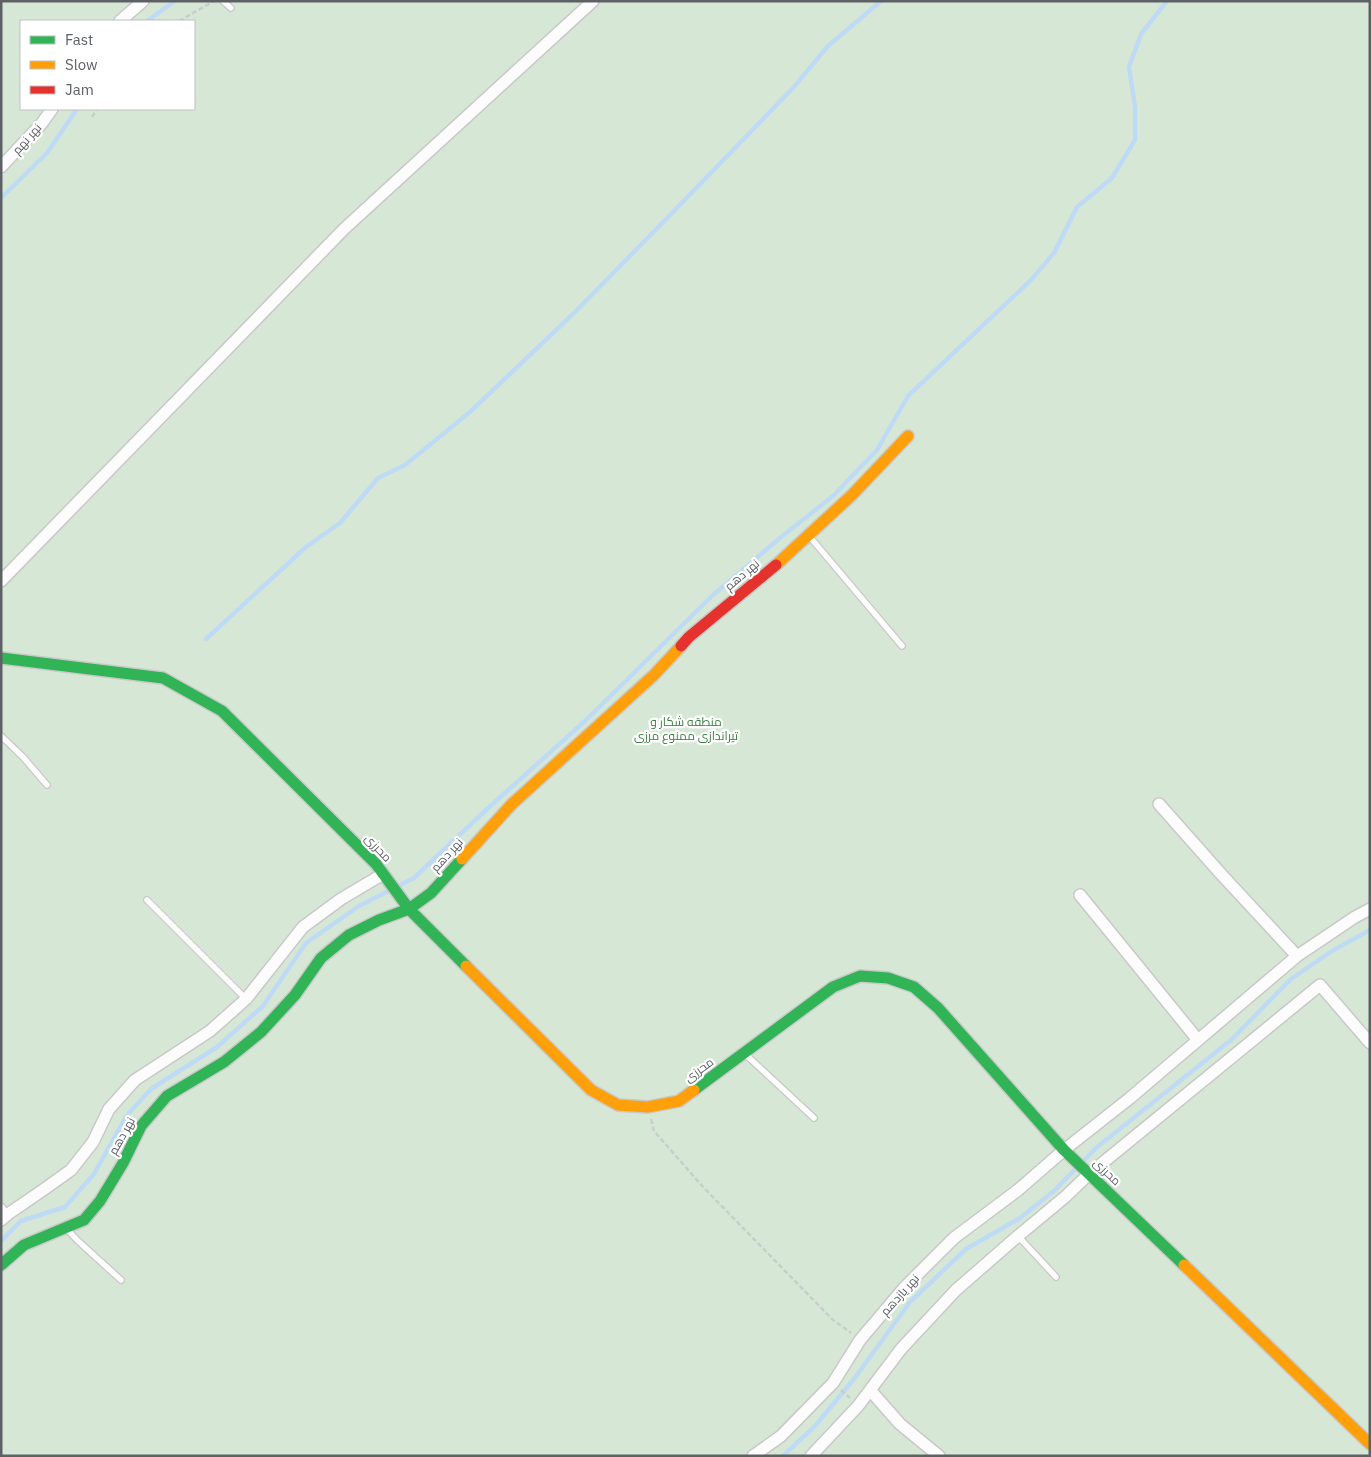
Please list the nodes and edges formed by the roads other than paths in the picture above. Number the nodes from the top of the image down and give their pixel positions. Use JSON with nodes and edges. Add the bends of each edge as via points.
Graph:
{"nodes":[{"id":1,"x":143,"y":1,"type":"edge"},
{"id":2,"x":223,"y":1,"type":"edge"},
{"id":3,"x":593,"y":1,"type":"edge"},
{"id":4,"x":231,"y":8,"type":"dead end"},
{"id":5,"x":121,"y":20,"type":"edge"},
{"id":6,"x":51,"y":110,"type":"edge"},
{"id":7,"x":1,"y":167,"type":"edge"},
{"id":8,"x":908,"y":436,"type":"dead end"},
{"id":9,"x":809,"y":535,"type":"junction"},
{"id":10,"x":1,"y":581,"type":"edge"},
{"id":11,"x":902,"y":646,"type":"dead end"},
{"id":12,"x":1,"y":658,"type":"edge"},
{"id":13,"x":1,"y":736,"type":"edge"},
{"id":14,"x":47,"y":785,"type":"dead end"},
{"id":15,"x":1159,"y":804,"type":"dead end"},
{"id":16,"x":386,"y":878,"type":"junction"},
{"id":17,"x":1080,"y":895,"type":"dead end"},
{"id":18,"x":148,"y":900,"type":"dead end"},
{"id":19,"x":406,"y":905,"type":"junction"},
{"id":20,"x":1370,"y":909,"type":"edge"},
{"id":21,"x":1297,"y":956,"type":"junction"},
{"id":22,"x":246,"y":999,"type":"junction"},
{"id":23,"x":1198,"y":1040,"type":"junction"},
{"id":24,"x":1370,"y":1043,"type":"edge"},
{"id":25,"x":744,"y":1054,"type":"junction"},
{"id":26,"x":814,"y":1118,"type":"dead end"},
{"id":27,"x":1067,"y":1153,"type":"junction"},
{"id":28,"x":1087,"y":1172,"type":"junction"},
{"id":29,"x":4,"y":1213,"type":"edge"},
{"id":30,"x":66,"y":1228,"type":"junction"},
{"id":31,"x":1018,"y":1236,"type":"junction"},
{"id":32,"x":1,"y":1265,"type":"edge"},
{"id":33,"x":1056,"y":1276,"type":"dead end"},
{"id":34,"x":121,"y":1280,"type":"dead end"},
{"id":35,"x":870,"y":1390,"type":"junction"},
{"id":36,"x":1370,"y":1444,"type":"edge"},
{"id":37,"x":816,"y":1454,"type":"edge"},
{"id":38,"x":753,"y":1456,"type":"edge"},
{"id":39,"x":939,"y":1456,"type":"edge"}],
"edges":[{"from":1,"to":5,"type":"street"},
{"from":2,"to":4,"type":"lane"},
{"from":3,"to":10,"type":"street","via":[[344,229]]},
{"from":6,"to":7,"type":"street","name":"نهر نهم"},
{"from":8,"to":9,"type":"street","name":"نهر دهم"},
{"from":9,"to":11,"type":"lane"},
{"from":9,"to":19,"type":"street","name":"نهر دهم","via":[[689,637],[654,675],[512,804],[432,893]]},
{"from":12,"to":16,"type":"street","name":"محرزی","via":[[163,678],[222,710],[376,864]]},
{"from":13,"to":14,"type":"lane"},
{"from":15,"to":21,"type":"street"},
{"from":16,"to":19,"type":"street","name":"محرزی"},
{"from":16,"to":22,"type":"street","via":[[341,899],[303,927]]},
{"from":17,"to":23,"type":"street"},
{"from":18,"to":22,"type":"lane"},
{"from":19,"to":25,"type":"street","name":"محرزی","via":[[591,1090],[618,1105],[648,1107],[679,1101]]},
{"from":19,"to":30,"type":"street","name":"نهر دهم","via":[[349,936],[321,958],[295,995],[261,1032],[224,1062],[167,1096],[141,1126],[100,1201],[84,1220]]},
{"from":20,"to":21,"type":"street","name":"نهر یازدهم"},
{"from":21,"to":23,"type":"street","name":"نهر یازدهم"},
{"from":22,"to":29,"type":"street","via":[[210,1031],[135,1080],[109,1109],[93,1142],[71,1170]]},
{"from":23,"to":27,"type":"street","name":"نهر یازدهم"},
{"from":24,"to":28,"type":"street","via":[[1320,985]]},
{"from":25,"to":26,"type":"lane"},
{"from":25,"to":27,"type":"street","name":"محرزی","via":[[833,987],[860,976],[888,978],[914,987],[938,1008]]},
{"from":27,"to":28,"type":"street","name":"محرزی"},
{"from":27,"to":38,"type":"street","name":"نهر یازدهم","via":[[954,1238],[904,1288],[860,1340],[833,1383],[781,1436]]},
{"from":28,"to":31,"type":"street","via":[[1066,1197]]},
{"from":28,"to":36,"type":"street","name":"محرزی"},
{"from":30,"to":32,"type":"street","name":"نهر دهم","via":[[24,1245]]},
{"from":30,"to":34,"type":"lane"},
{"from":31,"to":33,"type":"lane"},
{"from":31,"to":35,"type":"street","via":[[956,1290],[901,1350]]},
{"from":35,"to":37,"type":"street"},
{"from":35,"to":39,"type":"street","via":[[900,1424]]}]}
